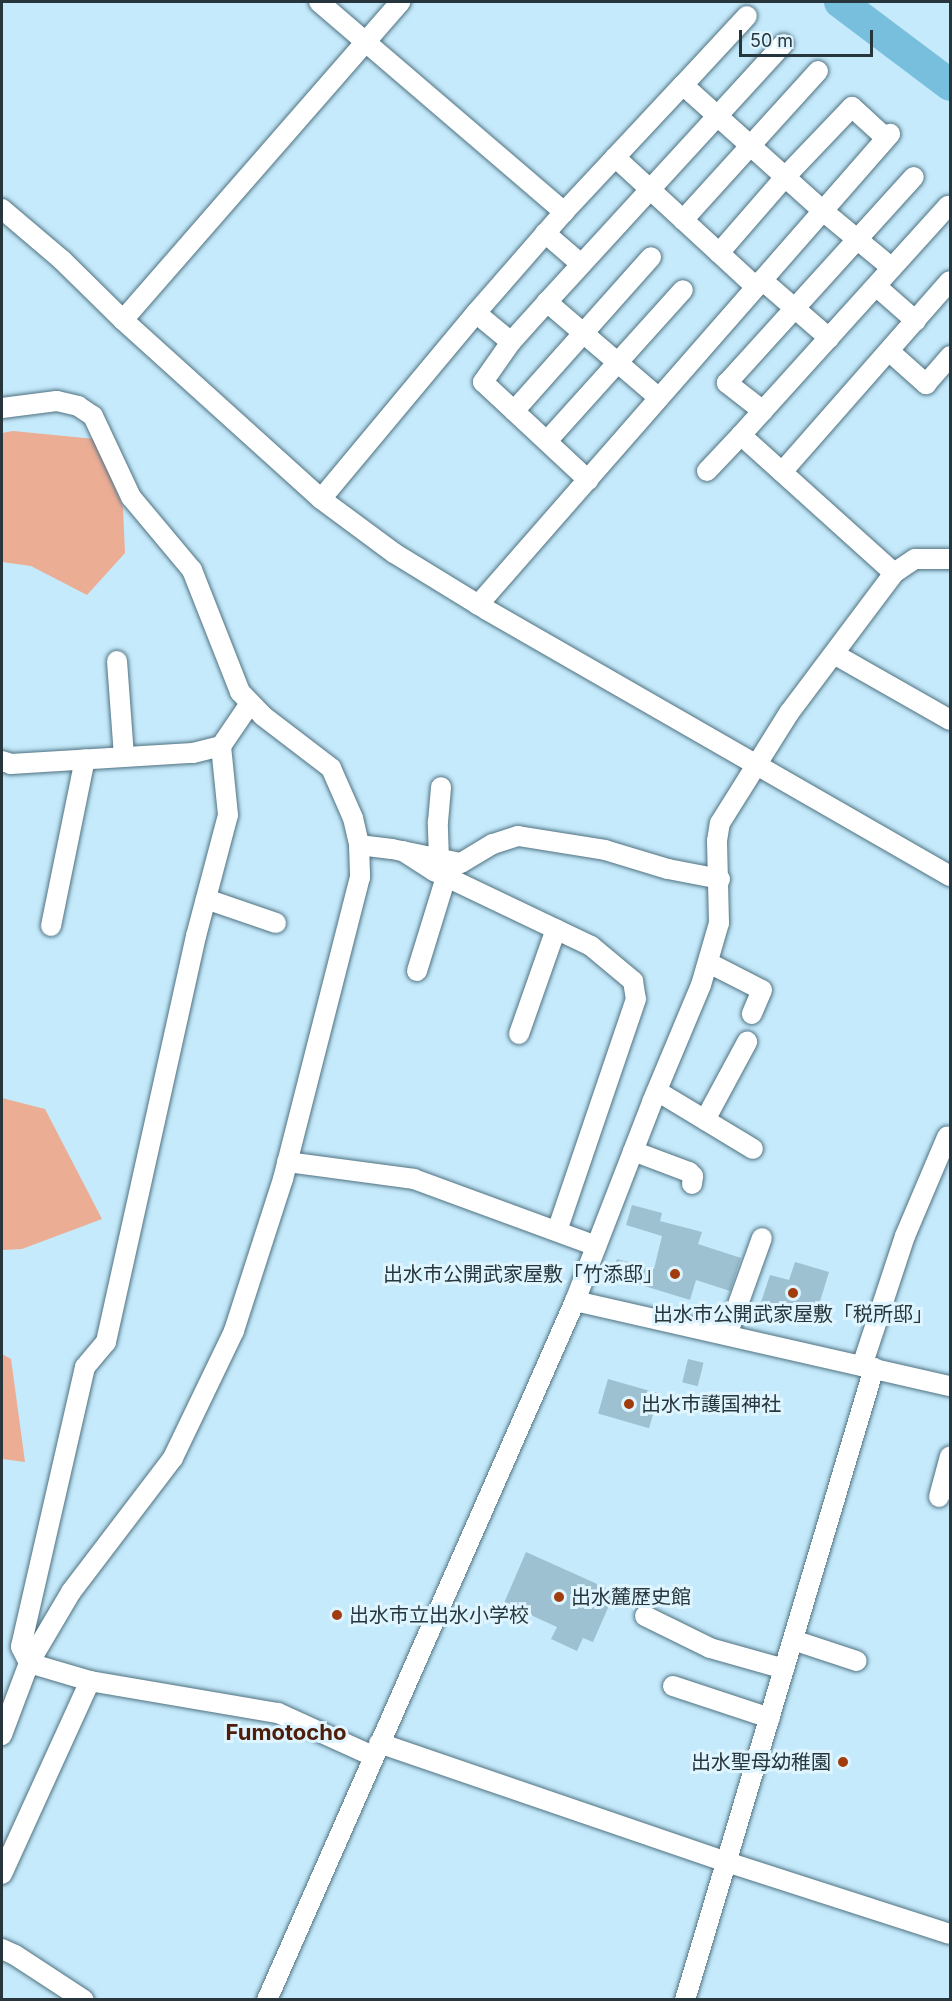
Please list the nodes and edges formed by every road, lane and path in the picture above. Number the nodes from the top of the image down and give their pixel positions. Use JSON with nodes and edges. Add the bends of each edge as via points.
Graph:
{"nodes":[{"id":1,"x":319,"y":2,"type":"edge"},
{"id":2,"x":400,"y":2,"type":"edge"},
{"id":3,"x":747,"y":16,"type":"dead end"},
{"id":4,"x":366,"y":43,"type":"junction"},
{"id":5,"x":783,"y":44,"type":"dead end"},
{"id":6,"x":818,"y":71,"type":"dead end"},
{"id":7,"x":683,"y":86,"type":"junction"},
{"id":8,"x":717,"y":116,"type":"junction"},
{"id":9,"x":750,"y":146,"type":"junction"},
{"id":10,"x":615,"y":158,"type":"junction"},
{"id":11,"x":785,"y":177,"type":"junction"},
{"id":12,"x":914,"y":177,"type":"dead end"},
{"id":13,"x":650,"y":189,"type":"junction"},
{"id":14,"x":948,"y":206,"type":"dead end"},
{"id":15,"x":2,"y":209,"type":"edge"},
{"id":16,"x":823,"y":211,"type":"junction"},
{"id":17,"x":564,"y":212,"type":"junction"},
{"id":18,"x":683,"y":220,"type":"junction"},
{"id":19,"x":545,"y":233,"type":"junction"},
{"id":20,"x":857,"y":239,"type":"junction"},
{"id":21,"x":719,"y":253,"type":"junction"},
{"id":22,"x":651,"y":257,"type":"dead end"},
{"id":23,"x":581,"y":264,"type":"junction"},
{"id":24,"x":892,"y":268,"type":"junction"},
{"id":25,"x":951,"y":281,"type":"edge"},
{"id":26,"x":759,"y":284,"type":"junction"},
{"id":27,"x":876,"y":285,"type":"junction"},
{"id":28,"x":684,"y":290,"type":"dead end"},
{"id":29,"x":547,"y":302,"type":"junction"},
{"id":30,"x":795,"y":308,"type":"junction"},
{"id":31,"x":476,"y":312,"type":"junction"},
{"id":32,"x":123,"y":320,"type":"junction"},
{"id":33,"x":916,"y":321,"type":"junction"},
{"id":34,"x":583,"y":333,"type":"junction"},
{"id":35,"x":829,"y":338,"type":"junction"},
{"id":36,"x":511,"y":342,"type":"junction"},
{"id":37,"x":889,"y":351,"type":"junction"},
{"id":38,"x":951,"y":356,"type":"edge"},
{"id":39,"x":618,"y":363,"type":"junction"},
{"id":40,"x":659,"y":398,"type":"junction"},
{"id":41,"x":2,"y":408,"type":"edge"},
{"id":42,"x":514,"y":411,"type":"junction"},
{"id":43,"x":763,"y":411,"type":"junction"},
{"id":44,"x":741,"y":435,"type":"junction"},
{"id":45,"x":547,"y":441,"type":"junction"},
{"id":46,"x":706,"y":471,"type":"dead end"},
{"id":47,"x":782,"y":472,"type":"junction"},
{"id":48,"x":588,"y":480,"type":"junction"},
{"id":49,"x":321,"y":499,"type":"junction"},
{"id":50,"x":951,"y":559,"type":"edge"},
{"id":51,"x":894,"y":573,"type":"junction"},
{"id":52,"x":478,"y":605,"type":"junction"},
{"id":53,"x":834,"y":654,"type":"junction"},
{"id":54,"x":117,"y":661,"type":"dead end"},
{"id":55,"x":249,"y":705,"type":"junction"},
{"id":56,"x":951,"y":720,"type":"edge"},
{"id":57,"x":221,"y":746,"type":"junction"},
{"id":58,"x":124,"y":757,"type":"junction"},
{"id":59,"x":85,"y":759,"type":"junction"},
{"id":60,"x":2,"y":761,"type":"edge"},
{"id":61,"x":755,"y":764,"type":"junction"},
{"id":62,"x":441,"y":787,"type":"dead end"},
{"id":63,"x":359,"y":845,"type":"junction"},
{"id":64,"x":443,"y":868,"type":"junction"},
{"id":65,"x":951,"y":876,"type":"edge"},
{"id":66,"x":720,"y":879,"type":"junction"},
{"id":67,"x":206,"y":899,"type":"junction"},
{"id":68,"x":276,"y":923,"type":"dead end"},
{"id":69,"x":51,"y":926,"type":"dead end"},
{"id":70,"x":556,"y":929,"type":"junction"},
{"id":71,"x":709,"y":963,"type":"junction"},
{"id":72,"x":417,"y":971,"type":"dead end"},
{"id":73,"x":752,"y":1014,"type":"dead end"},
{"id":74,"x":519,"y":1034,"type":"dead end"},
{"id":75,"x":747,"y":1041,"type":"dead end"},
{"id":76,"x":654,"y":1096,"type":"junction"},
{"id":77,"x":705,"y":1120,"type":"junction"},
{"id":78,"x":947,"y":1137,"type":"dead end"},
{"id":79,"x":753,"y":1149,"type":"dead end"},
{"id":80,"x":633,"y":1151,"type":"junction"},
{"id":81,"x":287,"y":1162,"type":"junction"},
{"id":82,"x":692,"y":1184,"type":"dead end"},
{"id":83,"x":557,"y":1231,"type":"junction"},
{"id":84,"x":762,"y":1238,"type":"dead end"},
{"id":85,"x":596,"y":1246,"type":"junction"},
{"id":86,"x":575,"y":1301,"type":"junction"},
{"id":87,"x":727,"y":1335,"type":"junction"},
{"id":88,"x":868,"y":1367,"type":"junction"},
{"id":89,"x":951,"y":1386,"type":"edge"},
{"id":90,"x":951,"y":1456,"type":"edge"},
{"id":91,"x":939,"y":1497,"type":"dead end"},
{"id":92,"x":645,"y":1616,"type":"dead end"},
{"id":93,"x":793,"y":1640,"type":"junction"},
{"id":94,"x":857,"y":1661,"type":"dead end"},
{"id":95,"x":29,"y":1663,"type":"junction"},
{"id":96,"x":784,"y":1669,"type":"junction"},
{"id":97,"x":90,"y":1681,"type":"junction"},
{"id":98,"x":672,"y":1686,"type":"dead end"},
{"id":99,"x":770,"y":1718,"type":"junction"},
{"id":100,"x":2,"y":1735,"type":"edge"},
{"id":101,"x":376,"y":1749,"type":"junction"},
{"id":102,"x":727,"y":1862,"type":"junction"},
{"id":103,"x":2,"y":1874,"type":"edge"},
{"id":104,"x":951,"y":1935,"type":"edge"},
{"id":105,"x":2,"y":1949,"type":"edge"},
{"id":106,"x":84,"y":2000,"type":"edge"},
{"id":107,"x":267,"y":2000,"type":"edge"},
{"id":108,"x":686,"y":2000,"type":"edge"}],
"edges":[{"from":1,"to":4,"type":"street"},
{"from":2,"to":4,"type":"street"},
{"from":3,"to":7,"type":"street"},
{"from":4,"to":17,"type":"street"},
{"from":4,"to":32,"type":"street"},
{"from":5,"to":8,"type":"street"},
{"from":6,"to":9,"type":"street"},
{"from":7,"to":8,"type":"street"},
{"from":7,"to":10,"type":"street"},
{"from":8,"to":9,"type":"street"},
{"from":8,"to":13,"type":"street"},
{"from":9,"to":11,"type":"street"},
{"from":9,"to":18,"type":"street"},
{"from":10,"to":13,"type":"street"},
{"from":10,"to":17,"type":"street"},
{"from":11,"to":16,"type":"street"},
{"from":11,"to":16,"type":"street","via":[[852,107],[888,136]]},
{"from":11,"to":21,"type":"street"},
{"from":12,"to":20,"type":"street"},
{"from":13,"to":18,"type":"street"},
{"from":13,"to":23,"type":"street"},
{"from":14,"to":24,"type":"street"},
{"from":15,"to":32,"type":"street"},
{"from":16,"to":20,"type":"street"},
{"from":16,"to":26,"type":"street"},
{"from":17,"to":19,"type":"street"},
{"from":18,"to":21,"type":"street"},
{"from":19,"to":23,"type":"street"},
{"from":19,"to":31,"type":"street"},
{"from":20,"to":24,"type":"street"},
{"from":20,"to":30,"type":"street"},
{"from":21,"to":26,"type":"street"},
{"from":22,"to":34,"type":"street"},
{"from":23,"to":29,"type":"street"},
{"from":24,"to":27,"type":"street"},
{"from":25,"to":33,"type":"street"},
{"from":26,"to":30,"type":"street"},
{"from":26,"to":40,"type":"street"},
{"from":27,"to":33,"type":"street"},
{"from":27,"to":35,"type":"street"},
{"from":28,"to":39,"type":"street"},
{"from":29,"to":34,"type":"street"},
{"from":29,"to":36,"type":"street"},
{"from":30,"to":35,"type":"street"},
{"from":30,"to":43,"type":"street","via":[[727,382]]},
{"from":31,"to":36,"type":"street"},
{"from":31,"to":49,"type":"street"},
{"from":32,"to":49,"type":"street"},
{"from":33,"to":37,"type":"street"},
{"from":34,"to":39,"type":"street"},
{"from":34,"to":42,"type":"street"},
{"from":35,"to":43,"type":"street"},
{"from":36,"to":42,"type":"street","via":[[483,382]]},
{"from":37,"to":38,"type":"street","via":[[926,384]]},
{"from":37,"to":47,"type":"street"},
{"from":39,"to":40,"type":"street"},
{"from":39,"to":45,"type":"street"},
{"from":40,"to":48,"type":"street"},
{"from":41,"to":55,"type":"street","via":[[57,401],[78,406],[93,416],[131,497],[192,570],[240,692]]},
{"from":42,"to":45,"type":"street"},
{"from":43,"to":44,"type":"street"},
{"from":44,"to":46,"type":"street"},
{"from":44,"to":47,"type":"street"},
{"from":45,"to":48,"type":"street"},
{"from":47,"to":51,"type":"street"},
{"from":48,"to":52,"type":"street"},
{"from":49,"to":52,"type":"street","via":[[394,553]]},
{"from":50,"to":51,"type":"street","via":[[915,559]]},
{"from":51,"to":53,"type":"street"},
{"from":52,"to":61,"type":"street"},
{"from":53,"to":56,"type":"street"},
{"from":53,"to":61,"type":"street"},
{"from":54,"to":58,"type":"street"},
{"from":55,"to":57,"type":"street"},
{"from":55,"to":63,"type":"street","via":[[331,768],[353,818]]},
{"from":57,"to":58,"type":"street","via":[[193,753]]},
{"from":57,"to":67,"type":"street","via":[[228,815]]},
{"from":58,"to":59,"type":"street"},
{"from":59,"to":60,"type":"street","via":[[10,764]]},
{"from":59,"to":69,"type":"street"},
{"from":61,"to":65,"type":"street"},
{"from":61,"to":66,"type":"street","via":[[720,823]]},
{"from":62,"to":64,"type":"street","via":[[438,822]]},
{"from":63,"to":64,"type":"street","via":[[404,851]]},
{"from":63,"to":81,"type":"street","via":[[360,878]]},
{"from":64,"to":66,"type":"street","via":[[461,863],[493,843],[518,836],[605,850]]},
{"from":64,"to":70,"type":"street"},
{"from":64,"to":72,"type":"street"},
{"from":66,"to":71,"type":"street","via":[[719,923]]},
{"from":67,"to":68,"type":"street"},
{"from":67,"to":95,"type":"street","via":[[106,1342],[85,1367],[21,1647]]},
{"from":70,"to":74,"type":"street"},
{"from":70,"to":83,"type":"street","via":[[591,946],[633,981],[636,999]]},
{"from":71,"to":73,"type":"street","via":[[762,990]]},
{"from":71,"to":76,"type":"street"},
{"from":75,"to":77,"type":"street"},
{"from":76,"to":77,"type":"street"},
{"from":76,"to":80,"type":"street"},
{"from":77,"to":79,"type":"street"},
{"from":78,"to":88,"type":"street","via":[[905,1236]]},
{"from":80,"to":82,"type":"street","via":[[689,1172]]},
{"from":80,"to":85,"type":"street"},
{"from":81,"to":83,"type":"street","via":[[414,1179]]},
{"from":81,"to":95,"type":"street","via":[[234,1331],[173,1458],[71,1592]]},
{"from":83,"to":85,"type":"street"},
{"from":84,"to":87,"type":"street"},
{"from":85,"to":86,"type":"street"},
{"from":86,"to":87,"type":"street"},
{"from":86,"to":101,"type":"street"},
{"from":87,"to":88,"type":"street"},
{"from":88,"to":89,"type":"street"},
{"from":88,"to":93,"type":"street"},
{"from":90,"to":91,"type":"street"},
{"from":92,"to":96,"type":"street","via":[[710,1648]]},
{"from":93,"to":94,"type":"street"},
{"from":93,"to":96,"type":"street"},
{"from":95,"to":97,"type":"street"},
{"from":95,"to":100,"type":"street"},
{"from":96,"to":99,"type":"street"},
{"from":97,"to":101,"type":"street","via":[[278,1713]]},
{"from":97,"to":103,"type":"street"},
{"from":98,"to":99,"type":"street"},
{"from":99,"to":102,"type":"street"},
{"from":101,"to":102,"type":"street"},
{"from":101,"to":107,"type":"street"},
{"from":102,"to":104,"type":"street"},
{"from":102,"to":108,"type":"street"},
{"from":105,"to":106,"type":"street"}]}
